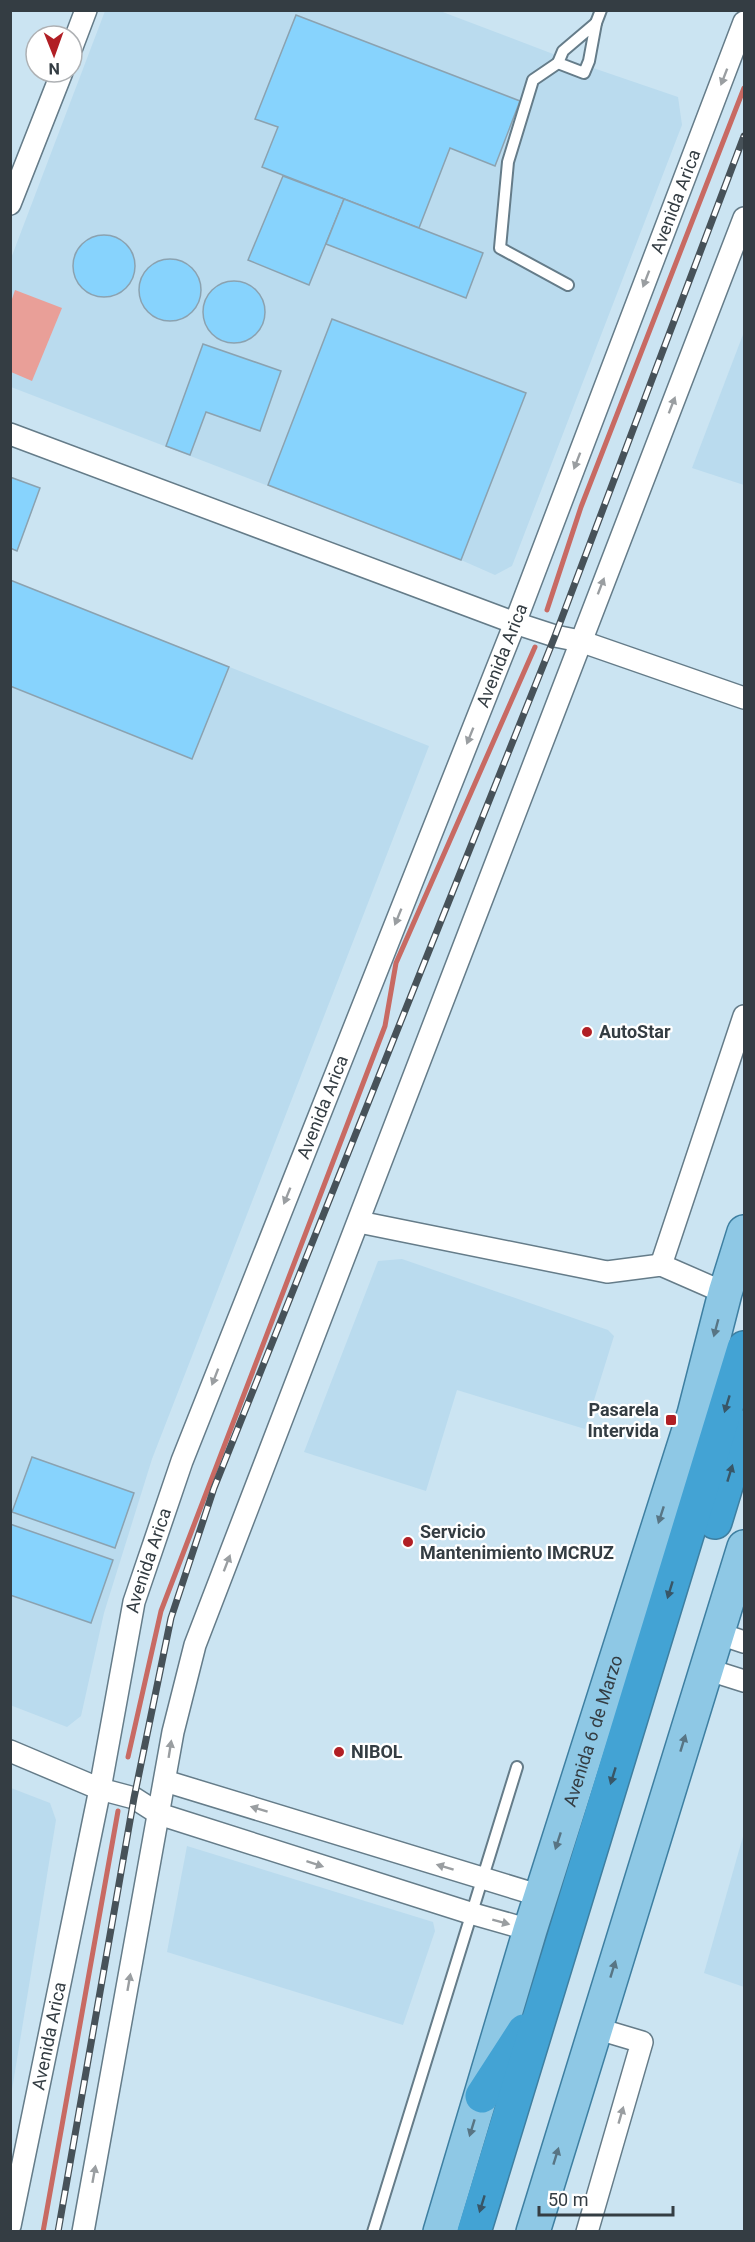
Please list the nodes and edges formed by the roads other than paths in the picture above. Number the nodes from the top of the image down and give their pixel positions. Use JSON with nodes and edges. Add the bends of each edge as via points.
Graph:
{"nodes":[{"id":1,"x":601,"y":10,"type":"edge"},
{"id":2,"x":744,"y":22,"type":"edge"},
{"id":3,"x":596,"y":23,"type":"junction"},
{"id":4,"x":558,"y":63,"type":"junction"},
{"id":5,"x":57,"y":84,"type":"edge"},
{"id":6,"x":10,"y":204,"type":"edge"},
{"id":7,"x":744,"y":218,"type":"edge"},
{"id":8,"x":568,"y":285,"type":"dead end"},
{"id":9,"x":10,"y":434,"type":"edge"},
{"id":10,"x":515,"y":623,"type":"junction"},
{"id":11,"x":580,"y":641,"type":"junction"},
{"id":12,"x":744,"y":698,"type":"edge"},
{"id":13,"x":744,"y":1016,"type":"edge"},
{"id":14,"x":359,"y":1222,"type":"junction"},
{"id":15,"x":744,"y":1232,"type":"edge"},
{"id":16,"x":661,"y":1265,"type":"junction"},
{"id":17,"x":725,"y":1293,"type":"junction"},
{"id":18,"x":744,"y":1348,"type":"edge"},
{"id":19,"x":744,"y":1427,"type":"edge"},
{"id":20,"x":744,"y":1547,"type":"edge"},
{"id":21,"x":731,"y":1638,"type":"edge"},
{"id":22,"x":706,"y":1669,"type":"junction"},
{"id":23,"x":744,"y":1682,"type":"edge"},
{"id":24,"x":10,"y":1751,"type":"edge"},
{"id":25,"x":517,"y":1767,"type":"dead end"},
{"id":26,"x":165,"y":1781,"type":"junction"},
{"id":27,"x":99,"y":1789,"type":"junction"},
{"id":28,"x":159,"y":1814,"type":"junction"},
{"id":29,"x":481,"y":1878,"type":"junction"},
{"id":30,"x":541,"y":1896,"type":"junction"},
{"id":31,"x":470,"y":1913,"type":"junction"},
{"id":32,"x":530,"y":1930,"type":"junction"},
{"id":33,"x":545,"y":1999,"type":"junction"},
{"id":34,"x":595,"y":2028,"type":"junction"},
{"id":35,"x":482,"y":2096,"type":"junction"},
{"id":36,"x":10,"y":2226,"type":"edge"},
{"id":37,"x":83,"y":2232,"type":"edge"},
{"id":38,"x":373,"y":2232,"type":"edge"},
{"id":39,"x":440,"y":2232,"type":"edge"},
{"id":40,"x":474,"y":2232,"type":"edge"},
{"id":41,"x":496,"y":2232,"type":"edge"},
{"id":42,"x":533,"y":2232,"type":"edge"},
{"id":43,"x":587,"y":2232,"type":"edge"}],
"edges":[{"from":1,"to":3,"type":"lane"},
{"from":2,"to":10,"type":"street","name":"Avenida Arica","one_way":true},
{"from":3,"to":4,"type":"lane","via":[[563,51]]},
{"from":3,"to":4,"type":"lane","via":[[584,73]]},
{"from":4,"to":8,"type":"lane","via":[[533,80],[507,162],[500,248]]},
{"from":5,"to":6,"type":"street"},
{"from":11,"to":7,"type":"street","one_way":true},
{"from":9,"to":10,"type":"street"},
{"from":10,"to":11,"type":"street"},
{"from":10,"to":27,"type":"street","name":"Avenida Arica","one_way":true,"via":[[182,1461],[134,1602]]},
{"from":11,"to":12,"type":"street"},
{"from":11,"to":14,"type":"street"},
{"from":13,"to":16,"type":"street"},
{"from":14,"to":16,"type":"street","via":[[607,1272]]},
{"from":26,"to":14,"type":"street","one_way":true,"via":[[195,1645]]},
{"from":15,"to":17,"type":"main road","name":"Avenida 6 de Marzo"},
{"from":16,"to":17,"type":"street"},
{"from":17,"to":30,"type":"main road","name":"Avenida 6 de Marzo","one_way":true,"via":[[694,1413]]},
{"from":18,"to":33,"type":"highway","name":"Avenida 6 de Marzo","one_way":true},
{"from":41,"to":19,"type":"highway","one_way":true},
{"from":20,"to":21,"type":"main road"},
{"from":21,"to":22,"type":"main road"},
{"from":22,"to":23,"type":"street"},
{"from":34,"to":22,"type":"main road","one_way":true},
{"from":24,"to":27,"type":"street"},
{"from":25,"to":29,"type":"lane"},
{"from":26,"to":28,"type":"street"},
{"from":29,"to":26,"type":"street","one_way":true},
{"from":27,"to":28,"type":"street","via":[[134,1798]]},
{"from":27,"to":36,"type":"street","name":"Avenida Arica"},
{"from":28,"to":31,"type":"street","one_way":true},
{"from":37,"to":28,"type":"street","one_way":true},
{"from":29,"to":30,"type":"street"},
{"from":29,"to":31,"type":"lane"},
{"from":30,"to":32,"type":"main road","name":"Avenida 6 de Marzo"},
{"from":31,"to":32,"type":"street","one_way":true},
{"from":31,"to":38,"type":"lane"},
{"from":32,"to":35,"type":"main road","name":"Avenida 6 de Marzo"},
{"from":33,"to":35,"type":"highway"},
{"from":33,"to":40,"type":"highway","name":"Avenida 6 de Marzo","one_way":true},
{"from":42,"to":34,"type":"main road","one_way":true},
{"from":43,"to":34,"type":"street","one_way":true,"via":[[642,2042]]},
{"from":35,"to":39,"type":"main road","name":"Avenida 6 de Marzo","one_way":true}]}
